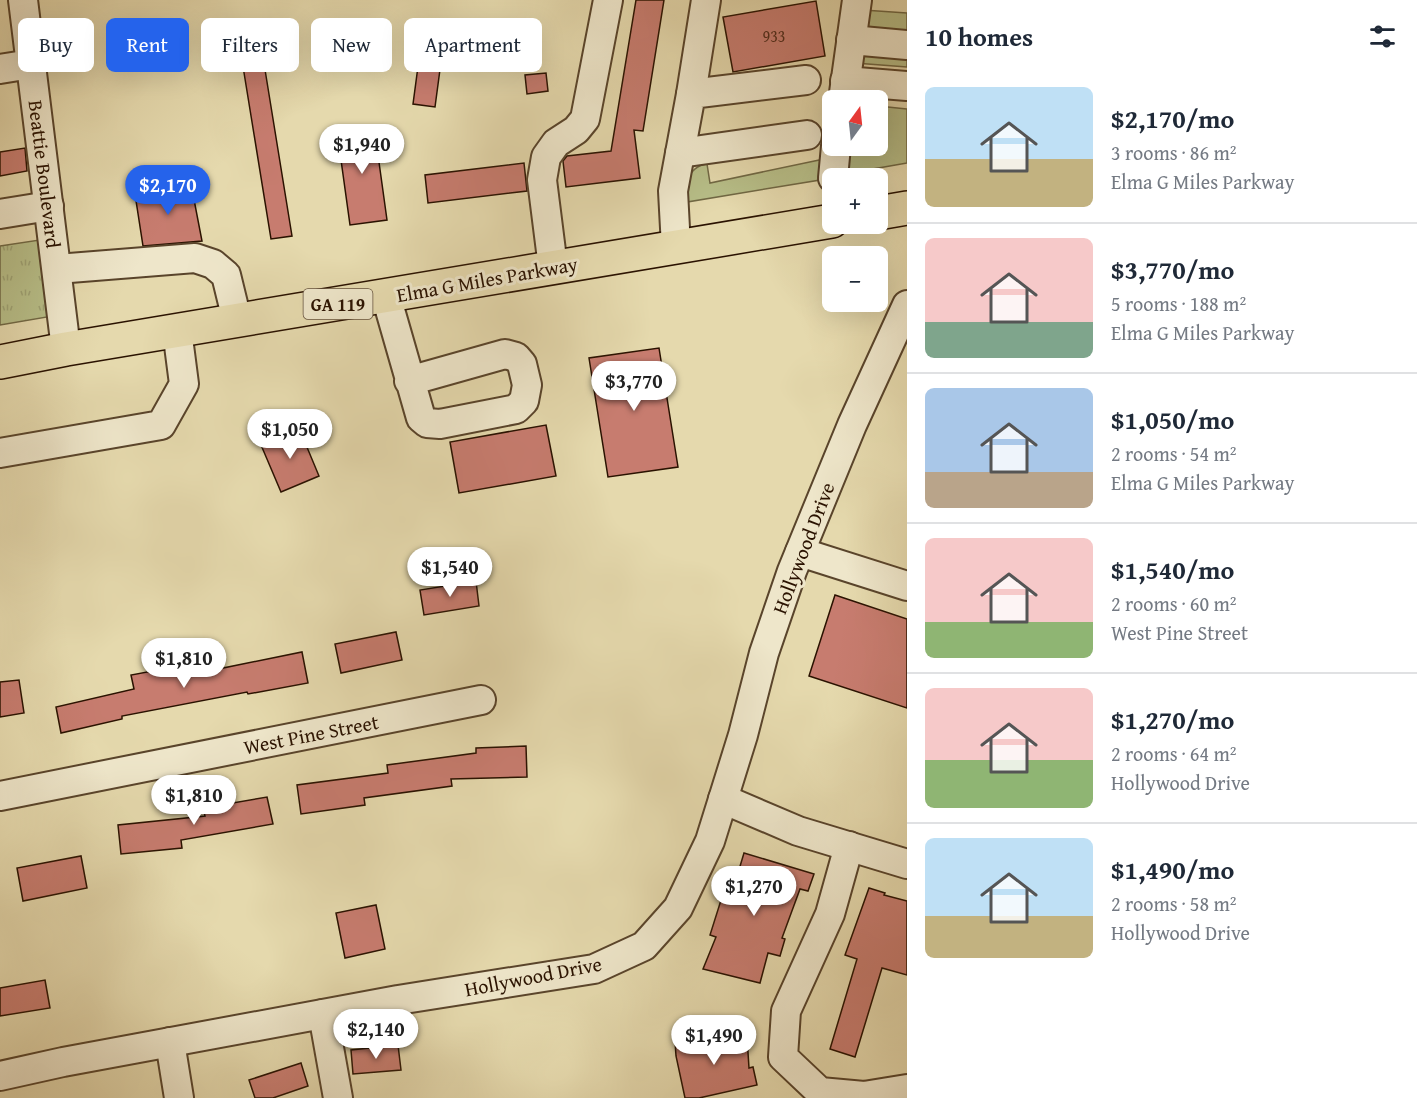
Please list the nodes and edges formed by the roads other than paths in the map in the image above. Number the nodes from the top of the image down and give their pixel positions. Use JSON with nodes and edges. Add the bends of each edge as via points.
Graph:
{"nodes":[{"id":1,"x":23,"y":0,"type":"edge"},
{"id":2,"x":608,"y":0,"type":"edge"},
{"id":3,"x":706,"y":0,"type":"edge"},
{"id":4,"x":857,"y":0,"type":"edge"},
{"id":5,"x":25,"y":18,"type":"edge"},
{"id":6,"x":851,"y":40,"type":"junction"},
{"id":7,"x":907,"y":45,"type":"edge"},
{"id":8,"x":18,"y":66,"type":"edge"},
{"id":9,"x":0,"y":69,"type":"edge"},
{"id":10,"x":32,"y":72,"type":"edge"},
{"id":11,"x":806,"y":80,"type":"dead end"},
{"id":12,"x":907,"y":86,"type":"edge"},
{"id":13,"x":844,"y":90,"type":"edge"},
{"id":14,"x":857,"y":90,"type":"edge"},
{"id":15,"x":691,"y":94,"type":"junction"},
{"id":16,"x":807,"y":135,"type":"dead end"},
{"id":17,"x":680,"y":153,"type":"junction"},
{"id":18,"x":49,"y":206,"type":"junction"},
{"id":19,"x":907,"y":208,"type":"edge"},
{"id":20,"x":888,"y":211,"type":"edge"},
{"id":21,"x":0,"y":214,"type":"edge"},
{"id":22,"x":822,"y":222,"type":"edge"},
{"id":23,"x":676,"y":247,"type":"junction"},
{"id":24,"x":553,"y":267,"type":"junction"},
{"id":25,"x":57,"y":269,"type":"junction"},
{"id":26,"x":386,"y":296,"type":"junction"},
{"id":27,"x":907,"y":305,"type":"edge"},
{"id":28,"x":237,"y":320,"type":"junction"},
{"id":29,"x":177,"y":330,"type":"junction"},
{"id":30,"x":66,"y":349,"type":"junction"},
{"id":31,"x":0,"y":362,"type":"edge"},
{"id":32,"x":409,"y":381,"type":"dead end"},
{"id":33,"x":0,"y":453,"type":"edge"},
{"id":34,"x":800,"y":552,"type":"junction"},
{"id":35,"x":907,"y":586,"type":"edge"},
{"id":36,"x":481,"y":700,"type":"dead end"},
{"id":37,"x":0,"y":796,"type":"edge"},
{"id":38,"x":723,"y":799,"type":"junction"},
{"id":39,"x":849,"y":846,"type":"junction"},
{"id":40,"x":907,"y":864,"type":"edge"},
{"id":41,"x":323,"y":1014,"type":"junction"},
{"id":42,"x":170,"y":1042,"type":"junction"},
{"id":43,"x":0,"y":1076,"type":"edge"},
{"id":44,"x":907,"y":1089,"type":"edge"},
{"id":45,"x":179,"y":1098,"type":"edge"},
{"id":46,"x":338,"y":1098,"type":"edge"}],
"edges":[{"from":1,"to":5,"type":"street","name":"Beattie Boulevard"},
{"from":2,"to":24,"type":"street","via":[[585,119],[556,143],[546,158],[542,180]]},
{"from":3,"to":15,"type":"street"},
{"from":4,"to":6,"type":"street"},
{"from":6,"to":7,"type":"street"},
{"from":6,"to":13,"type":"street"},
{"from":8,"to":9,"type":"street"},
{"from":10,"to":18,"type":"street","name":"Beattie Boulevard"},
{"from":11,"to":15,"type":"street"},
{"from":12,"to":14,"type":"street"},
{"from":15,"to":17,"type":"street"},
{"from":16,"to":17,"type":"street"},
{"from":17,"to":23,"type":"street","via":[[673,191]]},
{"from":18,"to":21,"type":"street"},
{"from":18,"to":25,"type":"street","name":"Beattie Boulevard"},
{"from":19,"to":20,"type":"main road"},
{"from":22,"to":23,"type":"main road","name":"Elma G Miles Parkway","number":"GA 119"},
{"from":23,"to":24,"type":"main road","name":"Elma G Miles Parkway","number":"GA 119"},
{"from":24,"to":26,"type":"main road","name":"Elma G Miles Parkway","number":"GA 119"},
{"from":25,"to":28,"type":"street","via":[[195,258],[213,264],[226,275]]},
{"from":25,"to":30,"type":"street","name":"Beattie Boulevard"},
{"from":26,"to":28,"type":"main road","name":"Elma G Miles Parkway","number":"GA 119"},
{"from":26,"to":32,"type":"street"},
{"from":27,"to":34,"type":"street","name":"Hollywood Drive"},
{"from":28,"to":29,"type":"main road","name":"Elma G Miles Parkway","number":"GA 119"},
{"from":29,"to":30,"type":"main road","name":"Elma G Miles Parkway","number":"GA 119"},
{"from":29,"to":33,"type":"street","via":[[184,384],[162,425]]},
{"from":30,"to":31,"type":"main road","name":"Elma G Miles Parkway","number":"GA 119"},
{"from":34,"to":35,"type":"street"},
{"from":34,"to":38,"type":"street","name":"Hollywood Drive","via":[[764,653]]},
{"from":36,"to":37,"type":"street","name":"West Pine Street"},
{"from":38,"to":39,"type":"street","via":[[798,831]]},
{"from":38,"to":41,"type":"street","name":"Hollywood Drive","via":[[710,841],[678,908],[644,946],[594,969]]},
{"from":39,"to":40,"type":"street"},
{"from":39,"to":44,"type":"street","via":[[830,914],[786,1011],[783,1057],[820,1092],[864,1096]]},
{"from":41,"to":42,"type":"street","name":"Hollywood Drive"},
{"from":41,"to":46,"type":"street"},
{"from":42,"to":43,"type":"street","name":"Hollywood Drive"},
{"from":42,"to":45,"type":"street"}]}
